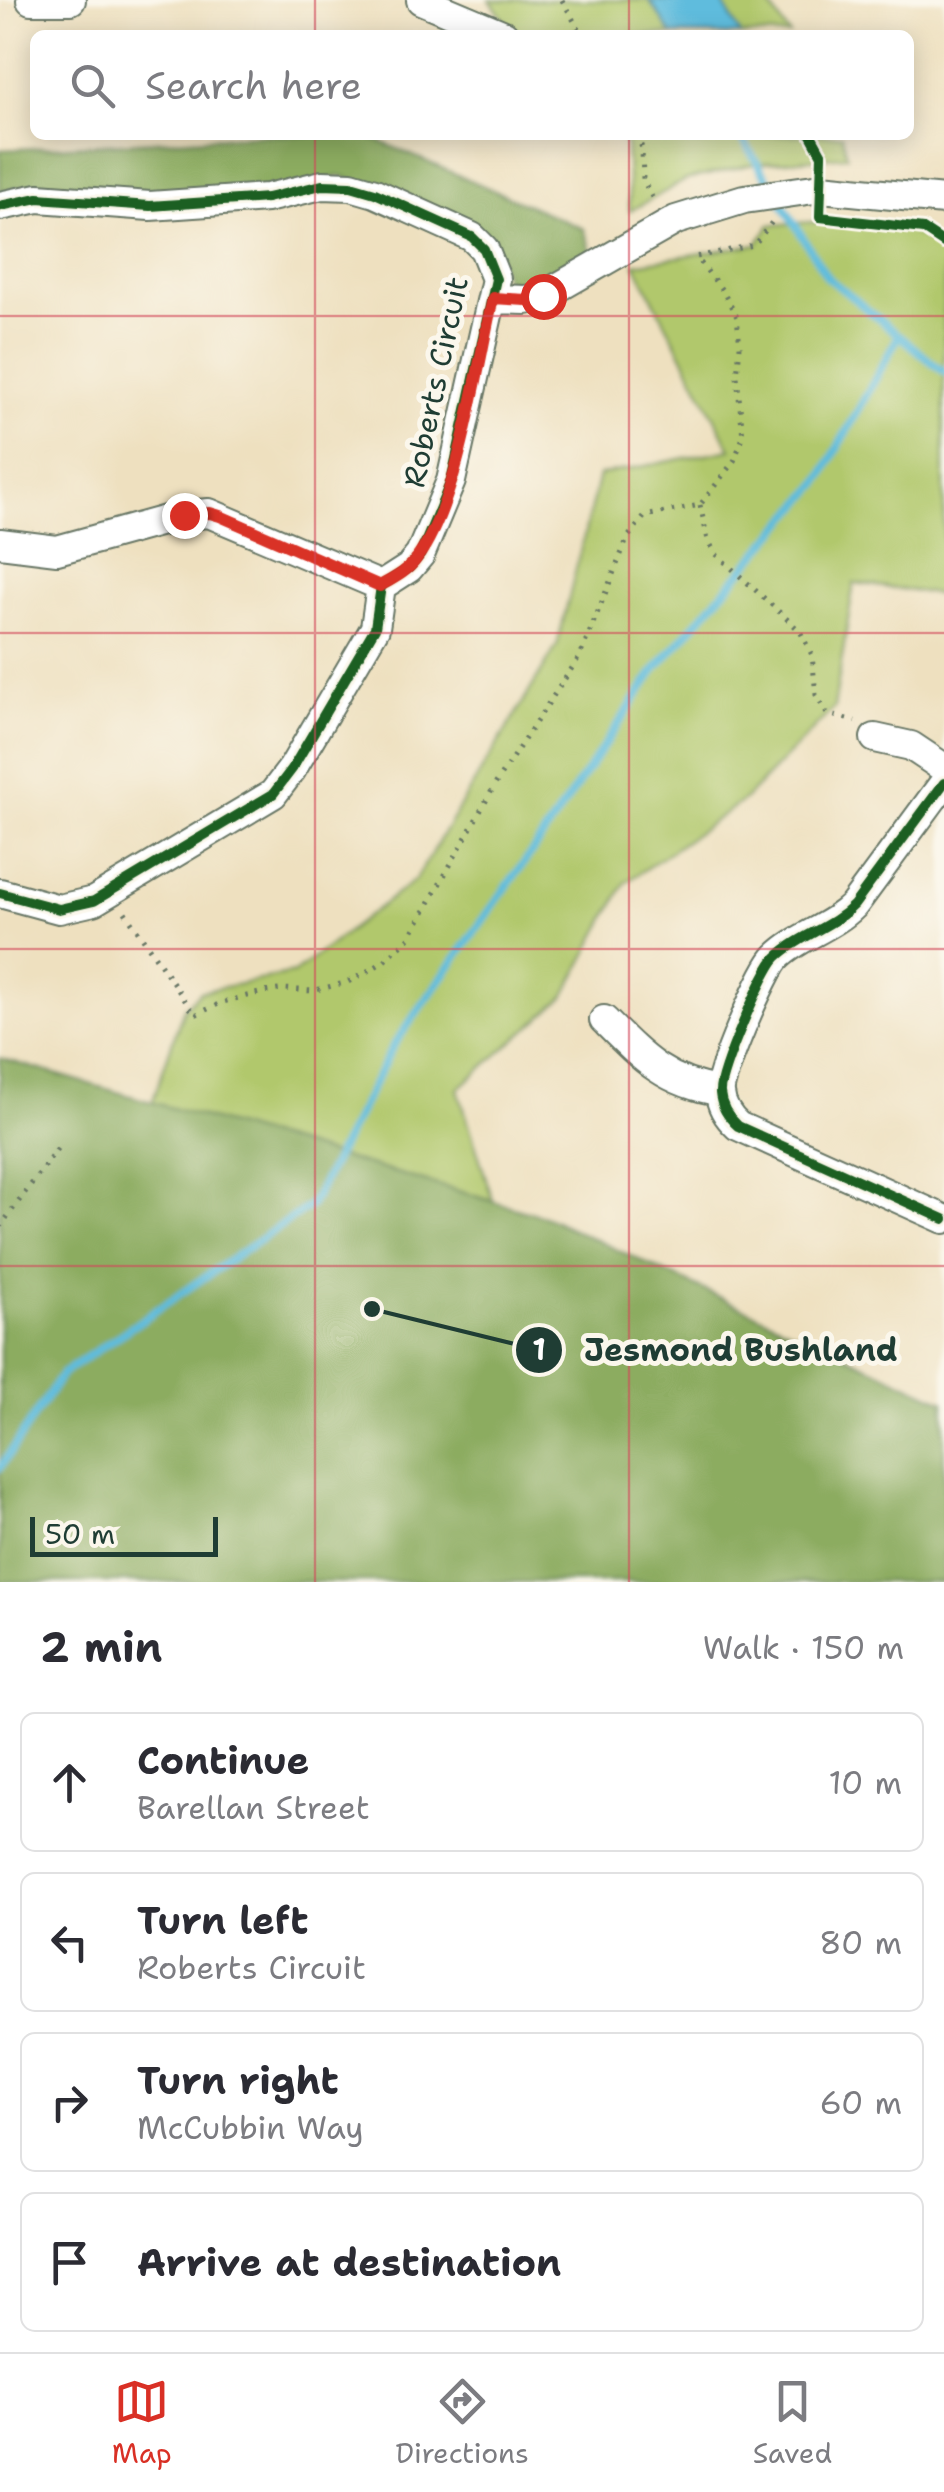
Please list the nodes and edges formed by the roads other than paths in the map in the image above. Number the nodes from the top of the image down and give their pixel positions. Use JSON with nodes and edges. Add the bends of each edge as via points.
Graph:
{"nodes":[{"id":1,"x":31,"y":0,"type":"edge"},
{"id":2,"x":72,"y":0,"type":"edge"},
{"id":3,"x":422,"y":0,"type":"edge"},
{"id":4,"x":492,"y":30,"type":"edge"},
{"id":5,"x":944,"y":200,"type":"edge"},
{"id":6,"x":0,"y":206,"type":"edge"},
{"id":7,"x":493,"y":298,"type":"junction"},
{"id":8,"x":0,"y":543,"type":"edge"},
{"id":9,"x":380,"y":586,"type":"junction"},
{"id":10,"x":876,"y":738,"type":"road end"},
{"id":11,"x":944,"y":768,"type":"edge"},
{"id":12,"x":944,"y":783,"type":"edge"},
{"id":13,"x":0,"y":892,"type":"edge"},
{"id":14,"x":604,"y":1020,"type":"dead end"},
{"id":15,"x":719,"y":1091,"type":"junction"},
{"id":16,"x":944,"y":1219,"type":"edge"}],
"edges":[{"from":1,"to":2,"type":"street"},
{"from":3,"to":4,"type":"street"},
{"from":5,"to":7,"type":"street","via":[[821,188],[744,199],[666,225],[543,296]]},
{"from":6,"to":7,"type":"street","name":"Roberts Circuit","via":[[38,198],[150,206],[352,186],[472,237],[492,264]]},
{"from":7,"to":9,"type":"street","name":"Roberts Circuit","via":[[438,517],[420,555]]},
{"from":8,"to":9,"type":"street","via":[[57,550],[210,513]]},
{"from":9,"to":13,"type":"street","via":[[375,628],[273,794],[94,901],[58,909]]},
{"from":10,"to":11,"type":"street","via":[[911,746]]},
{"from":12,"to":15,"type":"street","via":[[854,905],[776,958]]},
{"from":14,"to":15,"type":"street","via":[[662,1072]]},
{"from":15,"to":16,"type":"street","via":[[738,1126]]}]}
